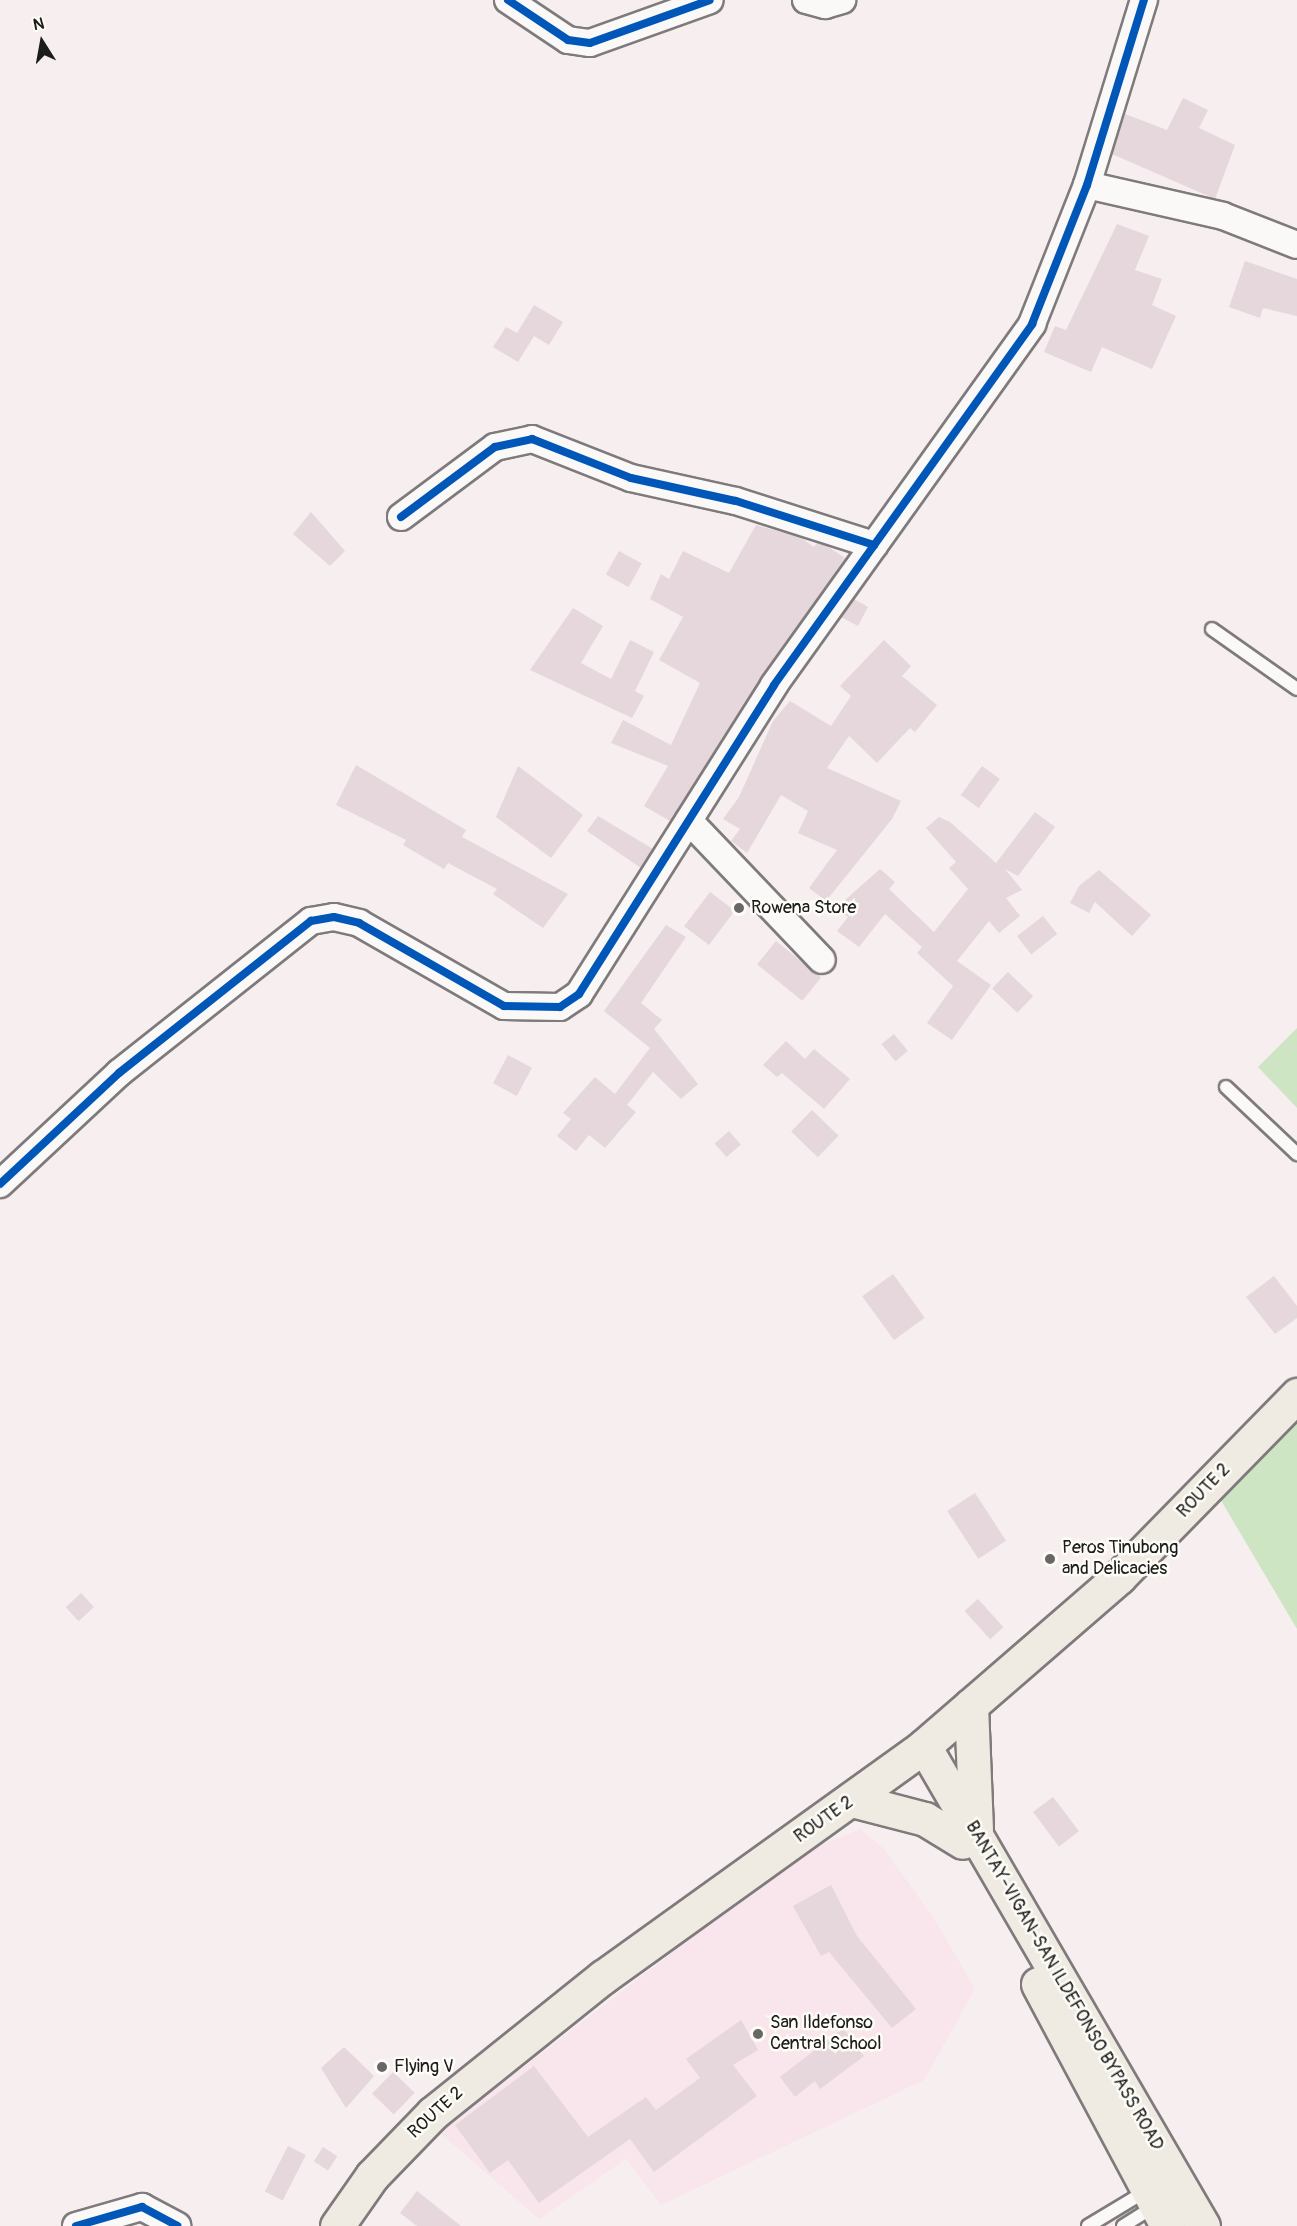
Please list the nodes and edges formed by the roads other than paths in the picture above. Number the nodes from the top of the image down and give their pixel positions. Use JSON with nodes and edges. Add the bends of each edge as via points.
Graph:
{"nodes":[{"id":1,"x":508,"y":0,"type":"edge"},
{"id":2,"x":710,"y":0,"type":"edge"},
{"id":3,"x":806,"y":0,"type":"edge"},
{"id":4,"x":842,"y":0,"type":"edge"},
{"id":5,"x":1144,"y":0,"type":"edge"},
{"id":6,"x":1086,"y":185,"type":"junction"},
{"id":7,"x":1297,"y":244,"type":"edge"},
{"id":8,"x":402,"y":517,"type":"dead end"},
{"id":9,"x":874,"y":545,"type":"junction"},
{"id":10,"x":1212,"y":629,"type":"dead end"},
{"id":11,"x":1297,"y":688,"type":"edge"},
{"id":12,"x":689,"y":820,"type":"junction"},
{"id":13,"x":822,"y":960,"type":"dead end"},
{"id":14,"x":1226,"y":1087,"type":"dead end"},
{"id":15,"x":1297,"y":1154,"type":"edge"},
{"id":16,"x":0,"y":1184,"type":"edge"},
{"id":17,"x":1297,"y":1395,"type":"edge"},
{"id":18,"x":971,"y":1705,"type":"junction"},
{"id":19,"x":917,"y":1751,"type":"junction"},
{"id":20,"x":852,"y":1800,"type":"junction"},
{"id":21,"x":970,"y":1836,"type":"junction"},
{"id":22,"x":1164,"y":2197,"type":"edge"},
{"id":23,"x":76,"y":2226,"type":"edge"},
{"id":24,"x":177,"y":2226,"type":"edge"},
{"id":25,"x":337,"y":2226,"type":"edge"},
{"id":26,"x":1088,"y":2226,"type":"edge"},
{"id":27,"x":1123,"y":2226,"type":"edge"},
{"id":28,"x":1203,"y":2226,"type":"edge"}],
"edges":[{"from":1,"to":2,"type":"street","via":[[568,40],[590,43]]},
{"from":3,"to":4,"type":"street","via":[[825,5]]},
{"from":5,"to":6,"type":"street"},
{"from":6,"to":7,"type":"street","via":[[1223,216]]},
{"from":6,"to":9,"type":"street","via":[[1032,324]]},
{"from":8,"to":9,"type":"street","via":[[495,447],[532,439],[631,478],[736,501]]},
{"from":9,"to":12,"type":"street","via":[[774,685]]},
{"from":10,"to":11,"type":"lane"},
{"from":12,"to":13,"type":"street"},
{"from":12,"to":16,"type":"street","via":[[579,994],[560,1007],[504,1006],[359,923],[334,916],[311,921],[119,1073]]},
{"from":14,"to":15,"type":"lane"},
{"from":17,"to":18,"type":"main road","name":"ROUTE 2","via":[[1119,1577]]},
{"from":18,"to":19,"type":"main road","name":"ROUTE 2"},
{"from":18,"to":21,"type":"main road"},
{"from":19,"to":20,"type":"main road","name":"ROUTE 2"},
{"from":19,"to":21,"type":"main road","name":"BANTAY-VIGAN-SAN ILDEFONSO BYPASS ROAD"},
{"from":20,"to":21,"type":"main road","via":[[925,1819]]},
{"from":20,"to":25,"type":"main road","name":"ROUTE 2","via":[[603,1977],[476,2078],[391,2154]]},
{"from":21,"to":22,"type":"main road","name":"BANTAY-VIGAN-SAN ILDEFONSO BYPASS ROAD"},
{"from":22,"to":26,"type":"lane"},
{"from":22,"to":27,"type":"lane"},
{"from":22,"to":28,"type":"main road","name":"BANTAY-VIGAN-SAN ILDEFONSO BYPASS ROAD"},
{"from":23,"to":24,"type":"street","via":[[142,2207]]}]}
